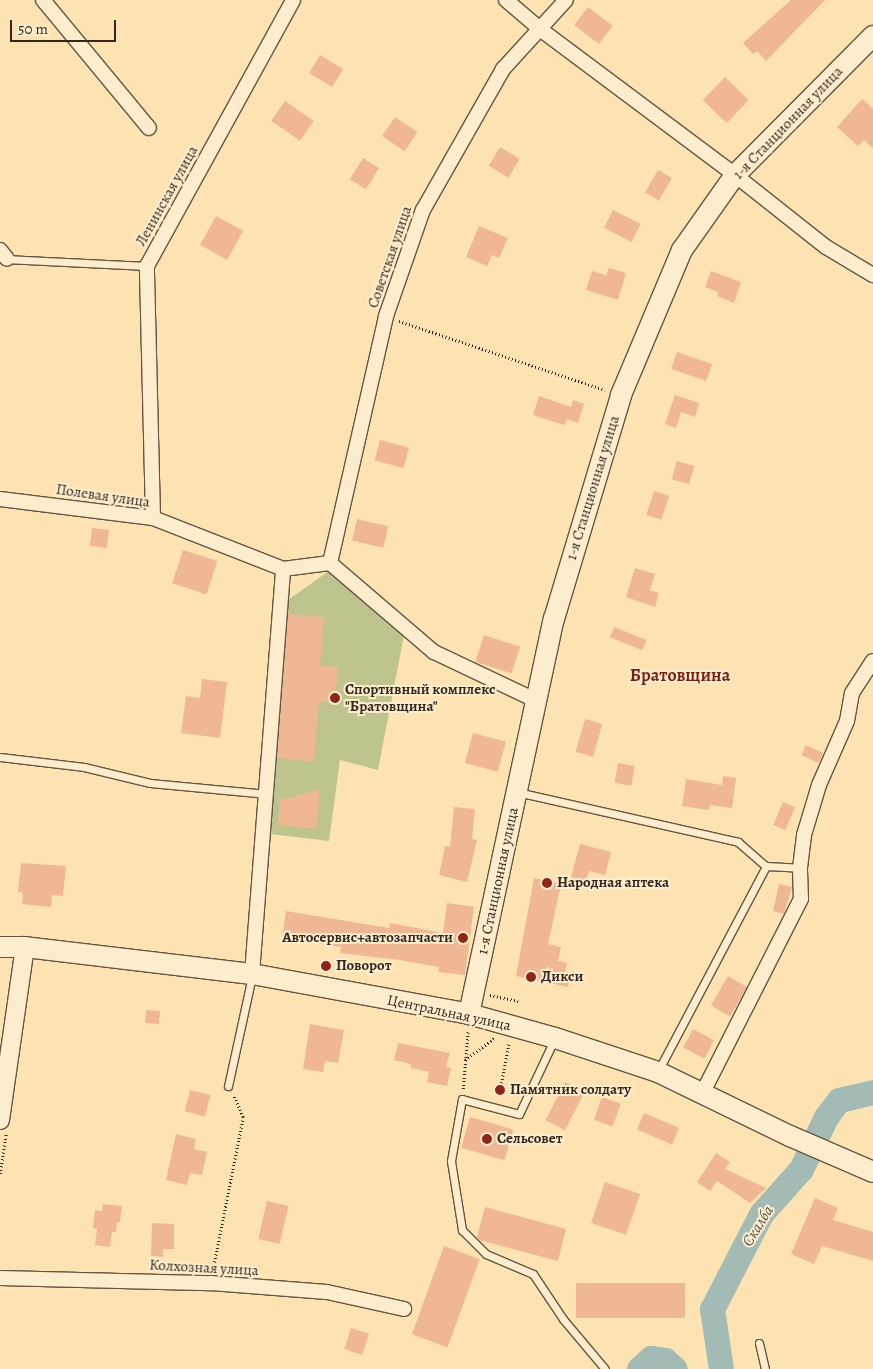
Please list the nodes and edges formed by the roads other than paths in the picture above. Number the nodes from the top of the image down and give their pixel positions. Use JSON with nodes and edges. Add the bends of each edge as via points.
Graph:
{"nodes":[{"id":1,"x":43,"y":0,"type":"edge"},
{"id":2,"x":293,"y":0,"type":"edge"},
{"id":3,"x":506,"y":0,"type":"edge"},
{"id":4,"x":566,"y":0,"type":"edge"},
{"id":5,"x":540,"y":29,"type":"junction"},
{"id":6,"x":873,"y":36,"type":"edge"},
{"id":7,"x":149,"y":128,"type":"dead end"},
{"id":8,"x":735,"y":175,"type":"junction"},
{"id":9,"x":2,"y":256,"type":"edge"},
{"id":10,"x":147,"y":266,"type":"junction"},
{"id":11,"x":873,"y":275,"type":"edge"},
{"id":12,"x":0,"y":499,"type":"edge"},
{"id":13,"x":154,"y":518,"type":"junction"},
{"id":14,"x":330,"y":564,"type":"junction"},
{"id":15,"x":284,"y":569,"type":"junction"},
{"id":16,"x":873,"y":661,"type":"edge"},
{"id":17,"x":536,"y":701,"type":"junction"},
{"id":18,"x":0,"y":758,"type":"edge"},
{"id":19,"x":517,"y":792,"type":"junction"},
{"id":20,"x":270,"y":794,"type":"junction"},
{"id":21,"x":766,"y":866,"type":"junction"},
{"id":22,"x":800,"y":868,"type":"junction"},
{"id":23,"x":0,"y":947,"type":"edge"},
{"id":24,"x":24,"y":947,"type":"junction"},
{"id":25,"x":252,"y":974,"type":"junction"},
{"id":26,"x":469,"y":1022,"type":"junction"},
{"id":27,"x":555,"y":1038,"type":"junction"},
{"id":28,"x":658,"y":1072,"type":"junction"},
{"id":29,"x":228,"y":1086,"type":"road end"},
{"id":30,"x":702,"y":1094,"type":"junction"},
{"id":31,"x":0,"y":1120,"type":"edge"},
{"id":32,"x":873,"y":1172,"type":"edge"},
{"id":33,"x":0,"y":1278,"type":"edge"},
{"id":34,"x":404,"y":1309,"type":"dead end"},
{"id":35,"x":759,"y":1343,"type":"dead end"},
{"id":36,"x":605,"y":1369,"type":"edge"},
{"id":37,"x":765,"y":1369,"type":"edge"}],
"edges":[{"from":1,"to":7,"type":"street"},
{"from":2,"to":10,"type":"street","name":"Ленинская улица"},
{"from":3,"to":5,"type":"street"},
{"from":4,"to":5,"type":"street","name":"Советская улица"},
{"from":5,"to":8,"type":"street"},
{"from":5,"to":14,"type":"street","name":"Советская улица","via":[[503,69],[423,210],[386,316]]},
{"from":6,"to":8,"type":"main road","name":"1-я Станционная улица"},
{"from":8,"to":11,"type":"street","via":[[826,247]]},
{"from":8,"to":17,"type":"main road","name":"1-я Станционная улица","via":[[682,250],[621,395],[554,619]]},
{"from":9,"to":10,"type":"lane"},
{"from":10,"to":13,"type":"street","name":"Ленинская улица"},
{"from":12,"to":13,"type":"street","name":"Полевая улица"},
{"from":13,"to":15,"type":"street","name":"Полевая улица"},
{"from":14,"to":15,"type":"street"},
{"from":14,"to":17,"type":"street","via":[[434,652]]},
{"from":15,"to":20,"type":"street"},
{"from":16,"to":22,"type":"street","via":[[852,693],[847,721],[819,786],[804,836]]},
{"from":17,"to":19,"type":"main road","name":"1-я Станционная улица"},
{"from":18,"to":20,"type":"lane","via":[[84,767],[150,783]]},
{"from":19,"to":21,"type":"lane","via":[[738,842]]},
{"from":19,"to":26,"type":"main road","name":"1-я Станционная улица"},
{"from":20,"to":25,"type":"street"},
{"from":21,"to":22,"type":"lane"},
{"from":21,"to":28,"type":"lane"},
{"from":22,"to":30,"type":"street","via":[[801,899]]},
{"from":23,"to":24,"type":"main road","name":"Центральная улица"},
{"from":24,"to":25,"type":"main road","name":"Центральная улица"},
{"from":24,"to":31,"type":"street"},
{"from":25,"to":26,"type":"main road","name":"Центральная улица"},
{"from":25,"to":29,"type":"lane"},
{"from":26,"to":27,"type":"main road","name":"Центральная улица"},
{"from":27,"to":28,"type":"main road","name":"Центральная улица"},
{"from":27,"to":36,"type":"lane","via":[[519,1114],[462,1099],[451,1161],[462,1230],[486,1254],[533,1274],[563,1319]]},
{"from":28,"to":30,"type":"main road","name":"Центральная улица"},
{"from":30,"to":32,"type":"main road","name":"Центральная улица"},
{"from":33,"to":34,"type":"street","name":"Колхозная улица","via":[[211,1283],[327,1292]]},
{"from":35,"to":37,"type":"lane"}]}
